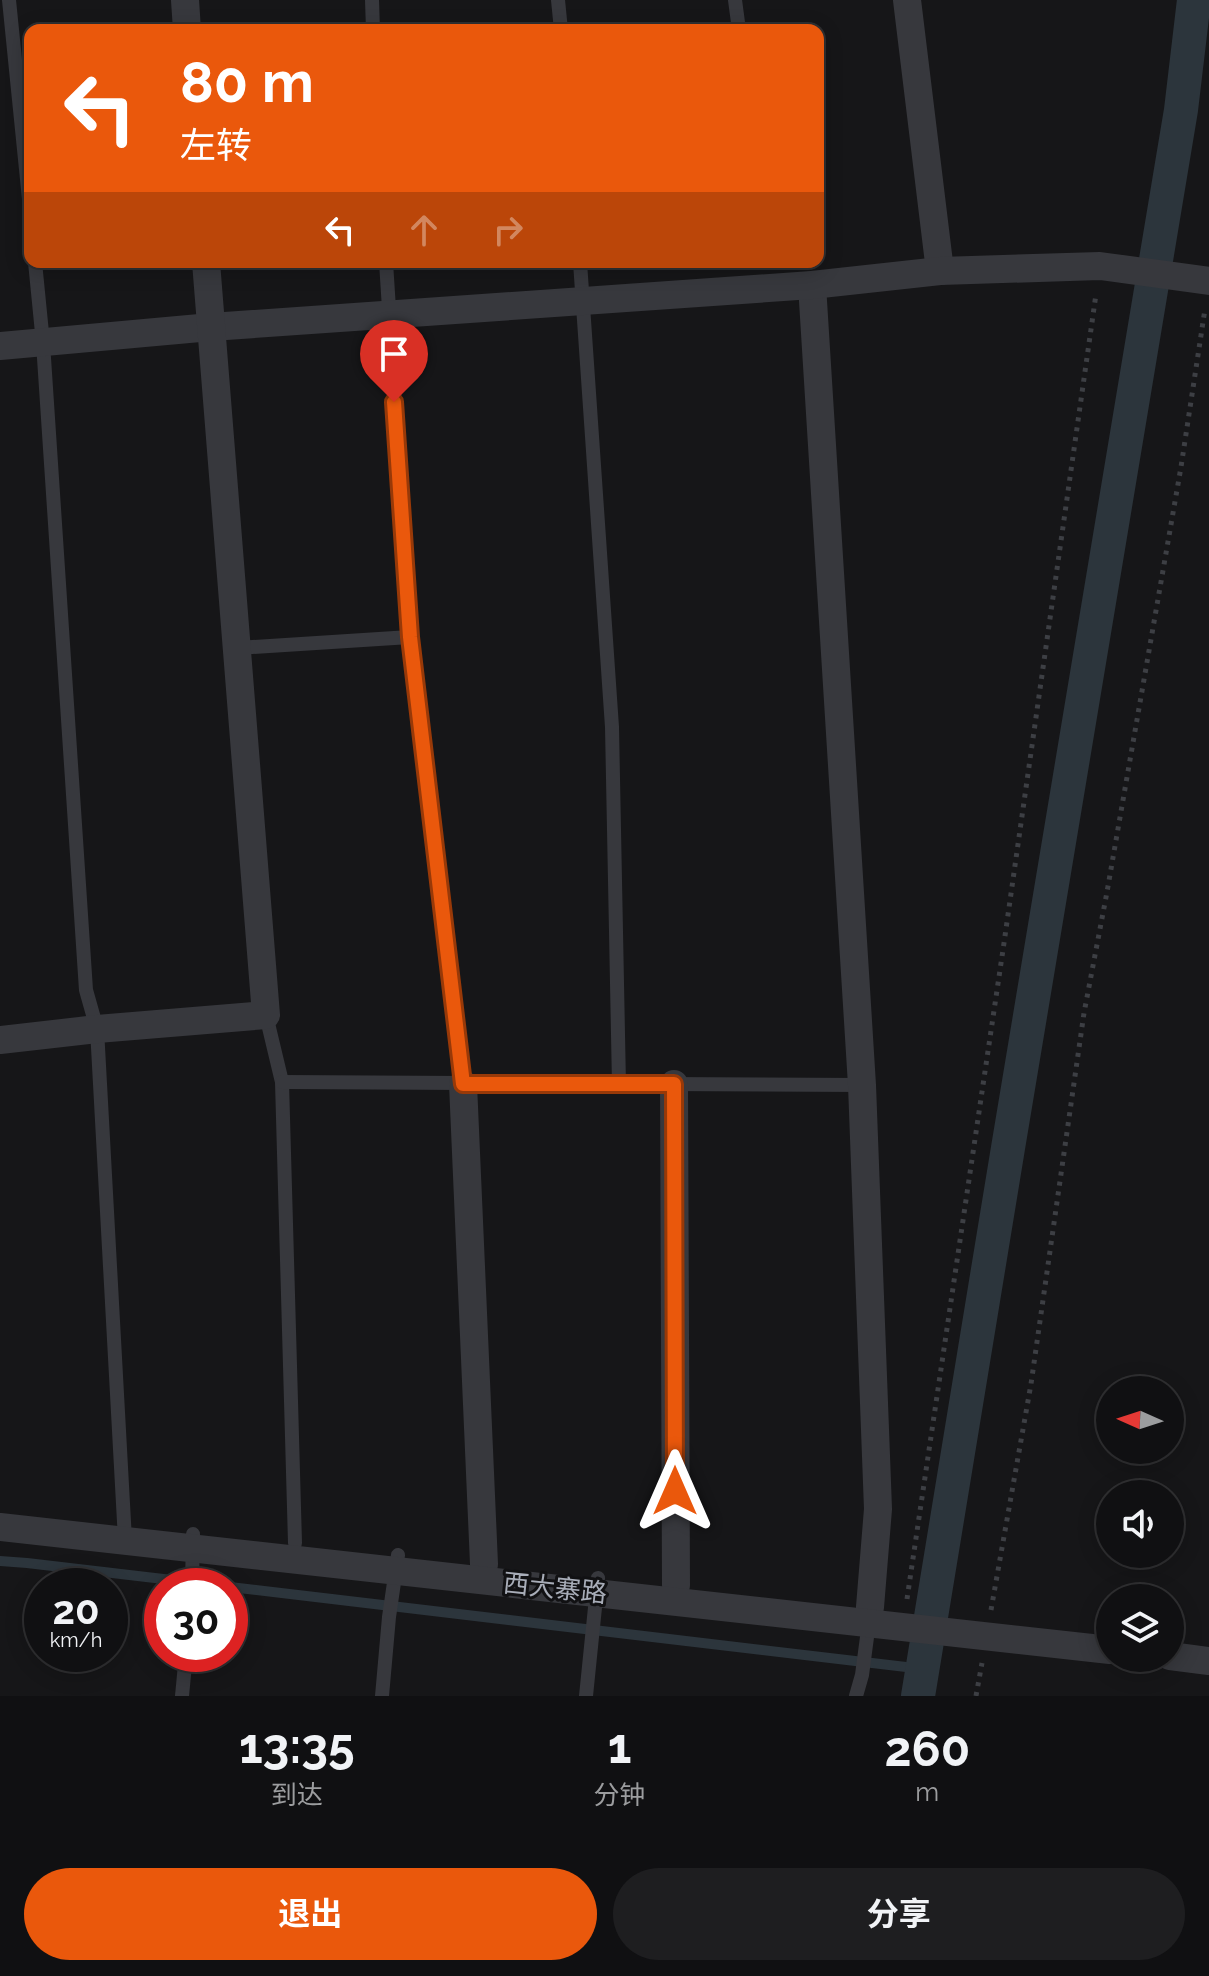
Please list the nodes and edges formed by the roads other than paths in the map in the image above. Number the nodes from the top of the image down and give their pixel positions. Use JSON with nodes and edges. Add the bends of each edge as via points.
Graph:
{"nodes":[{"id":1,"x":9,"y":0,"type":"edge"},
{"id":2,"x":185,"y":0,"type":"edge"},
{"id":3,"x":372,"y":0,"type":"edge"},
{"id":4,"x":558,"y":0,"type":"edge"},
{"id":5,"x":735,"y":0,"type":"edge"},
{"id":6,"x":907,"y":0,"type":"edge"},
{"id":7,"x":187,"y":24,"type":"edge"},
{"id":8,"x":373,"y":24,"type":"edge"},
{"id":9,"x":560,"y":24,"type":"edge"},
{"id":10,"x":738,"y":24,"type":"edge"},
{"id":11,"x":24,"y":149,"type":"edge"},
{"id":12,"x":36,"y":268,"type":"edge"},
{"id":13,"x":206,"y":268,"type":"edge"},
{"id":14,"x":386,"y":268,"type":"edge"},
{"id":15,"x":580,"y":268,"type":"edge"},
{"id":16,"x":940,"y":271,"type":"junction"},
{"id":17,"x":812,"y":285,"type":"junction"},
{"id":18,"x":1202,"y":287,"type":"edge"},
{"id":19,"x":582,"y":301,"type":"junction"},
{"id":20,"x":389,"y":314,"type":"junction"},
{"id":21,"x":211,"y":327,"type":"junction"},
{"id":22,"x":43,"y":343,"type":"junction"},
{"id":23,"x":0,"y":346,"type":"edge"},
{"id":24,"x":410,"y":637,"type":"junction"},
{"id":25,"x":237,"y":648,"type":"junction"},
{"id":26,"x":266,"y":1015,"type":"junction"},
{"id":27,"x":97,"y":1029,"type":"junction"},
{"id":28,"x":0,"y":1040,"type":"edge"},
{"id":29,"x":282,"y":1082,"type":"junction"},
{"id":30,"x":463,"y":1084,"type":"junction"},
{"id":31,"x":674,"y":1084,"type":"junction"},
{"id":32,"x":619,"y":1085,"type":"junction"},
{"id":33,"x":862,"y":1085,"type":"junction"},
{"id":34,"x":0,"y":1514,"type":"edge"},
{"id":35,"x":0,"y":1527,"type":"edge"},
{"id":36,"x":124,"y":1534,"type":"junction"},
{"id":37,"x":295,"y":1543,"type":"junction"},
{"id":38,"x":193,"y":1550,"type":"junction"},
{"id":39,"x":484,"y":1564,"type":"junction"},
{"id":40,"x":192,"y":1568,"type":"edge"},
{"id":41,"x":395,"y":1573,"type":"junction"},
{"id":42,"x":676,"y":1585,"type":"junction"},
{"id":43,"x":597,"y":1594,"type":"junction"},
{"id":44,"x":869,"y":1625,"type":"junction"},
{"id":45,"x":977,"y":1628,"type":"junction"},
{"id":46,"x":1096,"y":1634,"type":"edge"},
{"id":47,"x":1184,"y":1643,"type":"edge"},
{"id":48,"x":1209,"y":1646,"type":"edge"},
{"id":49,"x":1096,"y":1648,"type":"edge"},
{"id":50,"x":1184,"y":1658,"type":"edge"},
{"id":51,"x":1209,"y":1661,"type":"edge"},
{"id":52,"x":184,"y":1672,"type":"edge"},
{"id":53,"x":182,"y":1696,"type":"edge"},
{"id":54,"x":382,"y":1696,"type":"edge"},
{"id":55,"x":586,"y":1696,"type":"edge"},
{"id":56,"x":856,"y":1696,"type":"edge"}],
"edges":[{"from":1,"to":11,"type":"lane"},
{"from":2,"to":7,"type":"street"},
{"from":3,"to":8,"type":"lane"},
{"from":4,"to":9,"type":"lane"},
{"from":5,"to":10,"type":"lane"},
{"from":6,"to":16,"type":"street"},
{"from":12,"to":22,"type":"lane"},
{"from":13,"to":21,"type":"street"},
{"from":14,"to":20,"type":"lane"},
{"from":15,"to":19,"type":"lane"},
{"from":16,"to":17,"type":"street"},
{"from":16,"to":18,"type":"street","via":[[1107,267]]},
{"from":17,"to":19,"type":"street"},
{"from":17,"to":33,"type":"street"},
{"from":19,"to":20,"type":"street"},
{"from":19,"to":32,"type":"lane","via":[[612,727]]},
{"from":20,"to":21,"type":"street"},
{"from":20,"to":24,"type":"lane"},
{"from":21,"to":22,"type":"street"},
{"from":21,"to":25,"type":"street"},
{"from":22,"to":23,"type":"street"},
{"from":22,"to":27,"type":"lane","via":[[86,990]]},
{"from":24,"to":25,"type":"lane"},
{"from":24,"to":30,"type":"lane"},
{"from":25,"to":26,"type":"street"},
{"from":26,"to":27,"type":"street"},
{"from":26,"to":29,"type":"lane"},
{"from":27,"to":28,"type":"street"},
{"from":27,"to":36,"type":"lane"},
{"from":29,"to":30,"type":"lane"},
{"from":29,"to":37,"type":"lane"},
{"from":30,"to":32,"type":"lane"},
{"from":30,"to":39,"type":"street"},
{"from":31,"to":32,"type":"lane"},
{"from":31,"to":33,"type":"lane"},
{"from":31,"to":42,"type":"street"},
{"from":33,"to":44,"type":"street","via":[[878,1509]]},
{"from":34,"to":36,"type":"street","name":"西大寨路"},
{"from":35,"to":36,"type":"street","name":"西大寨路"},
{"from":36,"to":38,"type":"street","name":"西大寨路"},
{"from":37,"to":38,"type":"street","name":"西大寨路"},
{"from":37,"to":41,"type":"street","name":"西大寨路"},
{"from":38,"to":40,"type":"lane"},
{"from":38,"to":41,"type":"street","name":"西大寨路"},
{"from":39,"to":41,"type":"street","name":"西大寨路"},
{"from":39,"to":43,"type":"street","name":"西大寨路"},
{"from":41,"to":43,"type":"street","name":"西大寨路"},
{"from":41,"to":54,"type":"lane"},
{"from":42,"to":43,"type":"street","name":"西大寨路"},
{"from":42,"to":44,"type":"street","name":"西大寨路"},
{"from":43,"to":44,"type":"street","name":"西大寨路"},
{"from":43,"to":55,"type":"lane"},
{"from":44,"to":45,"type":"street","name":"西大寨路","via":[[904,1619]]},
{"from":44,"to":56,"type":"lane"},
{"from":45,"to":46,"type":"street","name":"西大寨路"},
{"from":45,"to":49,"type":"street","name":"西大寨路"},
{"from":47,"to":48,"type":"street"},
{"from":50,"to":51,"type":"street"},
{"from":52,"to":53,"type":"lane"}]}
